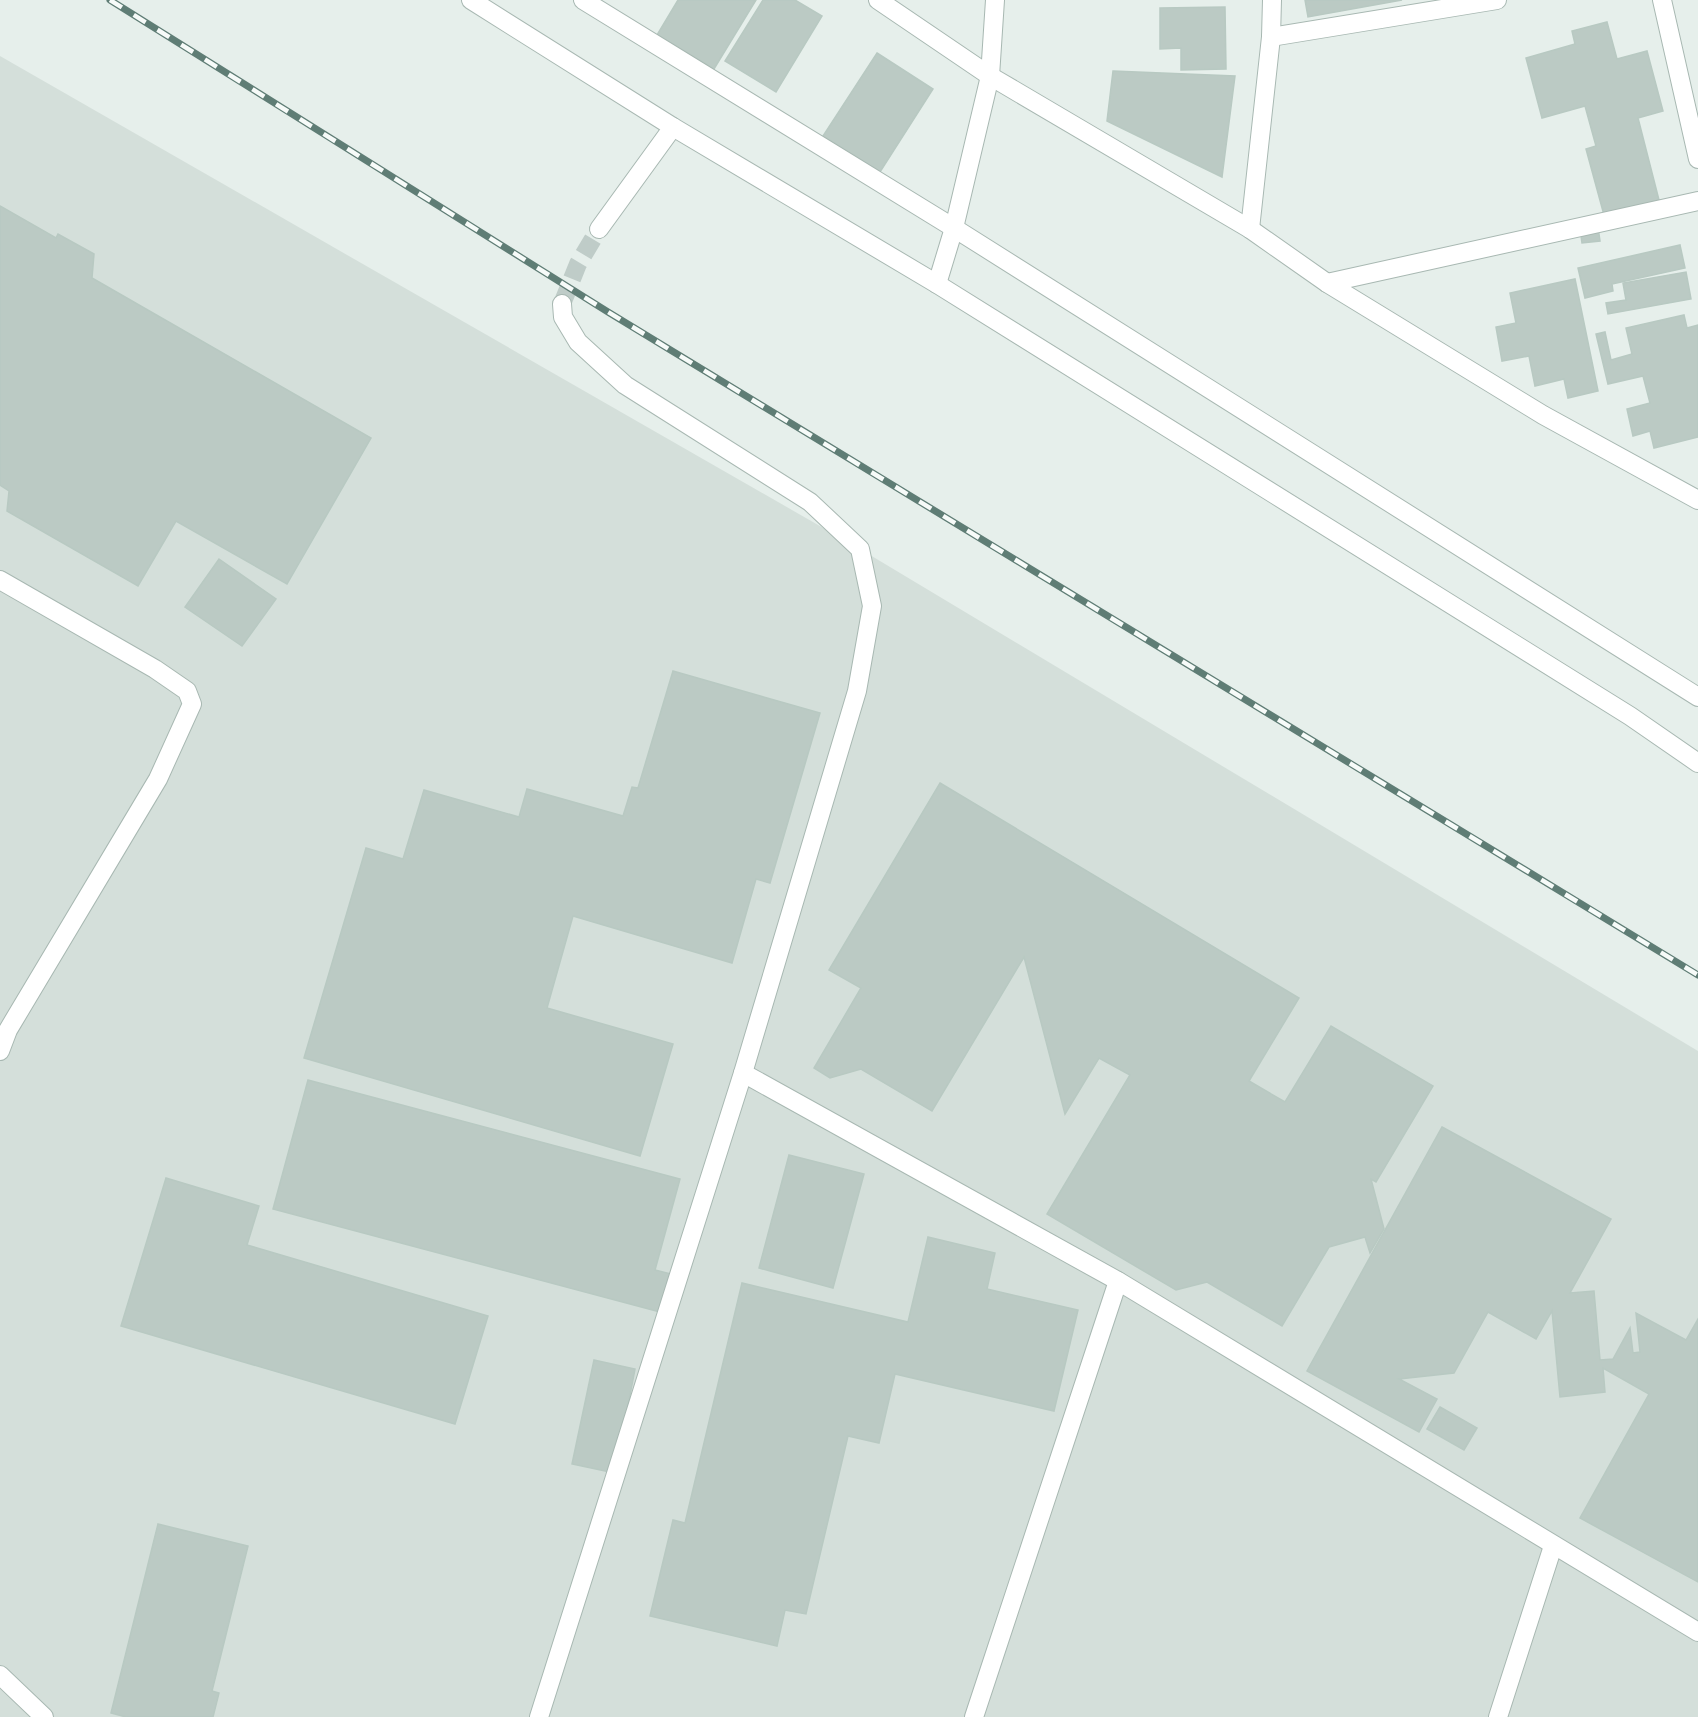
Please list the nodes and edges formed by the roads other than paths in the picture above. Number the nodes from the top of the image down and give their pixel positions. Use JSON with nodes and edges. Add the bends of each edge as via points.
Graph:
{"nodes":[{"id":1,"x":471,"y":0,"type":"edge"},
{"id":2,"x":583,"y":0,"type":"edge"},
{"id":3,"x":878,"y":0,"type":"edge"},
{"id":4,"x":995,"y":0,"type":"edge"},
{"id":5,"x":1272,"y":0,"type":"edge"},
{"id":6,"x":1497,"y":0,"type":"edge"},
{"id":7,"x":1662,"y":0,"type":"edge"},
{"id":8,"x":1272,"y":37,"type":"junction"},
{"id":9,"x":990,"y":76,"type":"junction"},
{"id":10,"x":673,"y":127,"type":"junction"},
{"id":11,"x":1698,"y":159,"type":"edge"},
{"id":12,"x":1698,"y":201,"type":"edge"},
{"id":13,"x":954,"y":228,"type":"junction"},
{"id":14,"x":599,"y":229,"type":"tunnel mouth"},
{"id":15,"x":1250,"y":229,"type":"junction"},
{"id":16,"x":1327,"y":283,"type":"junction"},
{"id":17,"x":937,"y":284,"type":"junction"},
{"id":18,"x":562,"y":304,"type":"tunnel mouth"},
{"id":19,"x":1698,"y":500,"type":"edge"},
{"id":20,"x":0,"y":580,"type":"edge"},
{"id":21,"x":1698,"y":697,"type":"edge"},
{"id":22,"x":1698,"y":763,"type":"edge"},
{"id":23,"x":4,"y":1027,"type":"edge"},
{"id":24,"x":0,"y":1051,"type":"edge"},
{"id":25,"x":743,"y":1073,"type":"junction"},
{"id":26,"x":1118,"y":1281,"type":"junction"},
{"id":27,"x":1553,"y":1546,"type":"junction"},
{"id":28,"x":1698,"y":1632,"type":"edge"},
{"id":29,"x":0,"y":1675,"type":"edge"},
{"id":30,"x":23,"y":1708,"type":"edge"},
{"id":31,"x":44,"y":1717,"type":"edge"},
{"id":32,"x":539,"y":1717,"type":"edge"},
{"id":33,"x":974,"y":1717,"type":"edge"},
{"id":34,"x":1498,"y":1717,"type":"edge"}],
"edges":[{"from":1,"to":10,"type":"street"},
{"from":2,"to":13,"type":"street"},
{"from":3,"to":9,"type":"street"},
{"from":4,"to":9,"type":"street"},
{"from":5,"to":8,"type":"street"},
{"from":6,"to":8,"type":"street"},
{"from":7,"to":11,"type":"street"},
{"from":8,"to":15,"type":"street"},
{"from":9,"to":13,"type":"street"},
{"from":9,"to":15,"type":"street"},
{"from":10,"to":14,"type":"street"},
{"from":10,"to":17,"type":"street"},
{"from":12,"to":16,"type":"street"},
{"from":13,"to":17,"type":"street"},
{"from":13,"to":21,"type":"street"},
{"from":15,"to":16,"type":"street"},
{"from":16,"to":19,"type":"street","via":[[1543,415]]},
{"from":17,"to":22,"type":"street","via":[[1630,716]]},
{"from":18,"to":25,"type":"street","via":[[563,317],[578,342],[625,386],[810,502],[860,549],[872,606],[857,691]]},
{"from":20,"to":23,"type":"street","via":[[155,669],[187,691],[192,704],[158,779]]},
{"from":23,"to":24,"type":"street"},
{"from":25,"to":26,"type":"street"},
{"from":25,"to":32,"type":"street"},
{"from":26,"to":27,"type":"street"},
{"from":26,"to":33,"type":"street"},
{"from":27,"to":28,"type":"street"},
{"from":27,"to":34,"type":"street"},
{"from":29,"to":30,"type":"street"},
{"from":30,"to":31,"type":"street"}]}
